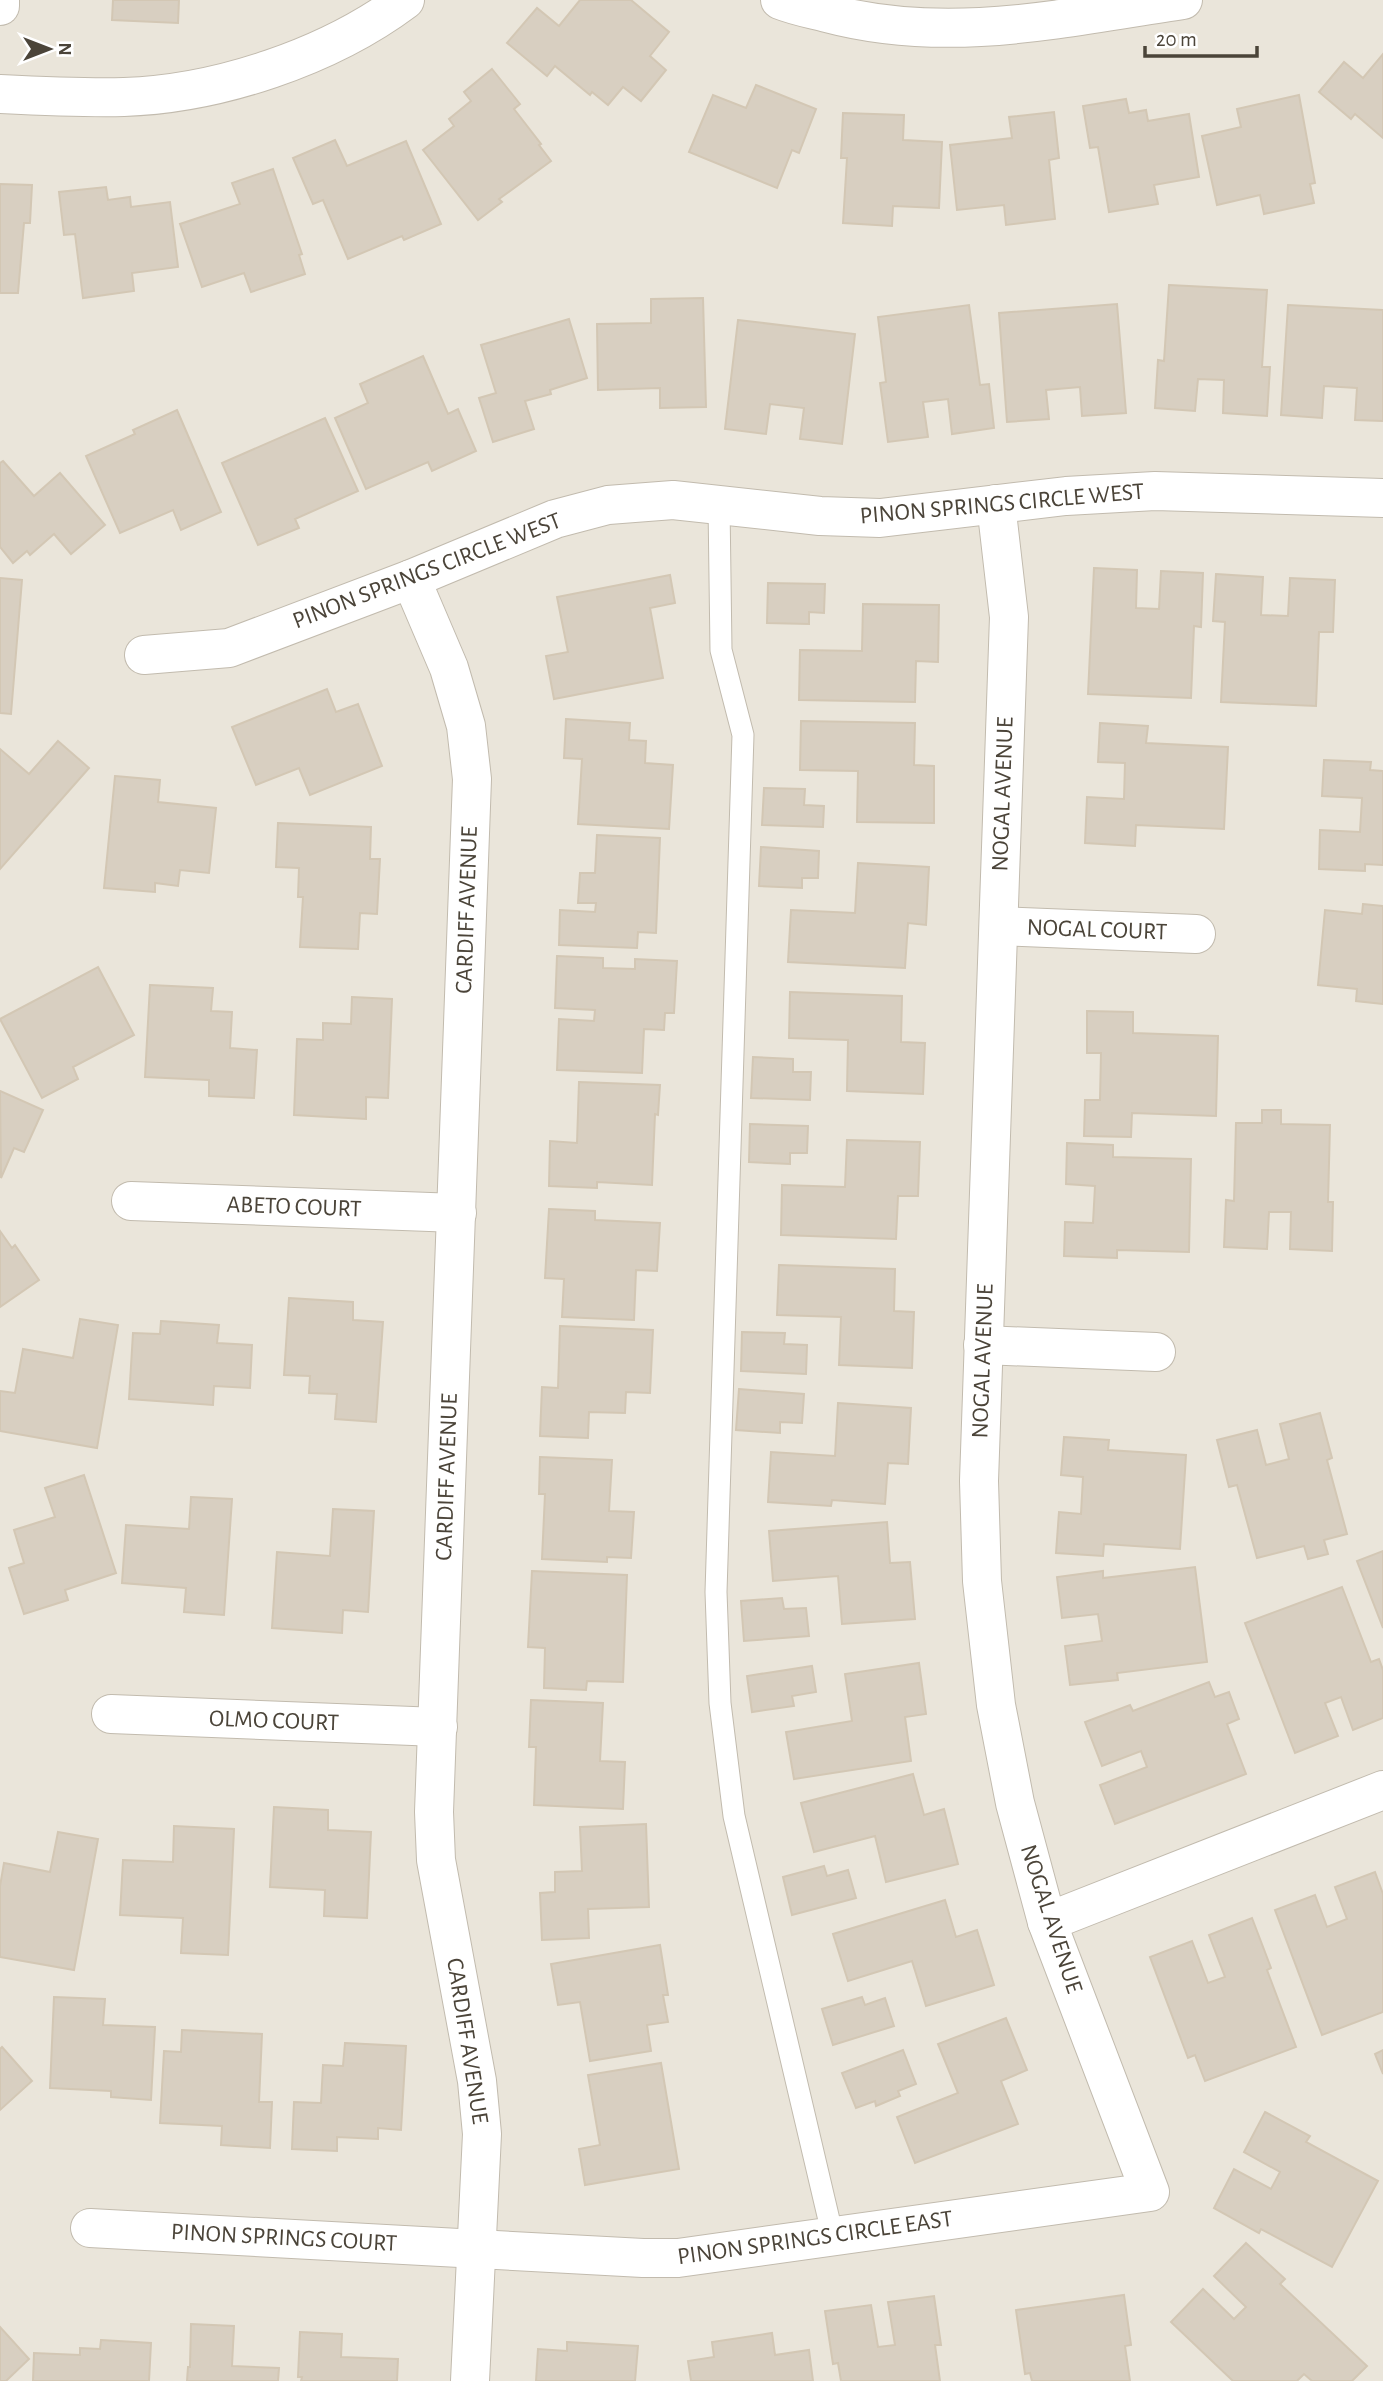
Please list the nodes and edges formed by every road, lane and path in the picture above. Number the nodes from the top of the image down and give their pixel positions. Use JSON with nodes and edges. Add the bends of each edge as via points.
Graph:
{"nodes":[{"id":1,"x":0,"y":0,"type":"edge"},
{"id":2,"x":405,"y":0,"type":"edge"},
{"id":3,"x":780,"y":0,"type":"edge"},
{"id":4,"x":1183,"y":0,"type":"edge"},
{"id":5,"x":0,"y":6,"type":"edge"},
{"id":6,"x":0,"y":94,"type":"edge"},
{"id":7,"x":1383,"y":498,"type":"edge"},
{"id":8,"x":719,"y":505,"type":"junction"},
{"id":9,"x":996,"y":505,"type":"junction"},
{"id":10,"x":411,"y":579,"type":"junction"},
{"id":11,"x":144,"y":655,"type":"dead end"},
{"id":12,"x":999,"y":926,"type":"junction"},
{"id":13,"x":1196,"y":934,"type":"dead end"},
{"id":14,"x":131,"y":1201,"type":"dead end"},
{"id":15,"x":457,"y":1213,"type":"junction"},
{"id":16,"x":983,"y":1345,"type":"junction"},
{"id":17,"x":1156,"y":1352,"type":"dead end"},
{"id":18,"x":111,"y":1714,"type":"dead end"},
{"id":19,"x":438,"y":1727,"type":"junction"},
{"id":20,"x":1383,"y":1790,"type":"edge"},
{"id":21,"x":1047,"y":1922,"type":"junction"},
{"id":22,"x":1150,"y":2192,"type":"joint"},
{"id":23,"x":90,"y":2228,"type":"dead end"},
{"id":24,"x":833,"y":2237,"type":"junction"},
{"id":25,"x":477,"y":2249,"type":"junction"},
{"id":26,"x":470,"y":2381,"type":"edge"}],
"edges":[{"from":1,"to":5,"type":"street"},
{"from":2,"to":6,"type":"street","via":[[320,49],[259,73],[189,90],[127,97]]},
{"from":3,"to":4,"type":"street","via":[[856,21],[926,29],[997,28]]},
{"from":7,"to":9,"type":"street","name":"PINON SPRINGS CIRCLE WEST","via":[[1155,491]]},
{"from":8,"to":9,"type":"street","name":"PINON SPRINGS CIRCLE WEST","via":[[880,518]]},
{"from":8,"to":10,"type":"street","name":"PINON SPRINGS CIRCLE WEST","via":[[673,500],[608,505],[555,519]]},
{"from":8,"to":24,"type":"lane","via":[[721,650],[743,735],[716,1592],[720,1703],[734,1816]]},
{"from":9,"to":12,"type":"street","name":"NOGAL AVENUE","via":[[1009,617]]},
{"from":10,"to":11,"type":"street","name":"PINON SPRINGS CIRCLE WEST","via":[[229,648]]},
{"from":10,"to":15,"type":"street","name":"CARDIFF AVENUE","via":[[449,668],[466,726],[472,779]]},
{"from":12,"to":13,"type":"street","name":"NOGAL COURT"},
{"from":12,"to":16,"type":"street","name":"NOGAL AVENUE"},
{"from":14,"to":15,"type":"street","name":"ABETO COURT"},
{"from":15,"to":19,"type":"street","name":"CARDIFF AVENUE"},
{"from":16,"to":17,"type":"street"},
{"from":16,"to":21,"type":"street","name":"NOGAL AVENUE","via":[[982,1581],[996,1704],[1015,1803]]},
{"from":18,"to":19,"type":"street","name":"OLMO COURT"},
{"from":19,"to":25,"type":"street","name":"CARDIFF AVENUE","via":[[436,1860],[477,2081],[482,2134]]},
{"from":20,"to":21,"type":"street"},
{"from":21,"to":22,"type":"street","name":"NOGAL AVENUE"},
{"from":22,"to":24,"type":"street","name":"PINON SPRINGS CIRCLE EAST"},
{"from":23,"to":25,"type":"street","name":"PINON SPRINGS COURT"},
{"from":24,"to":25,"type":"street","name":"PINON SPRINGS CIRCLE EAST","via":[[678,2258]]},
{"from":25,"to":26,"type":"street","name":"CARDIFF AVENUE"}]}
